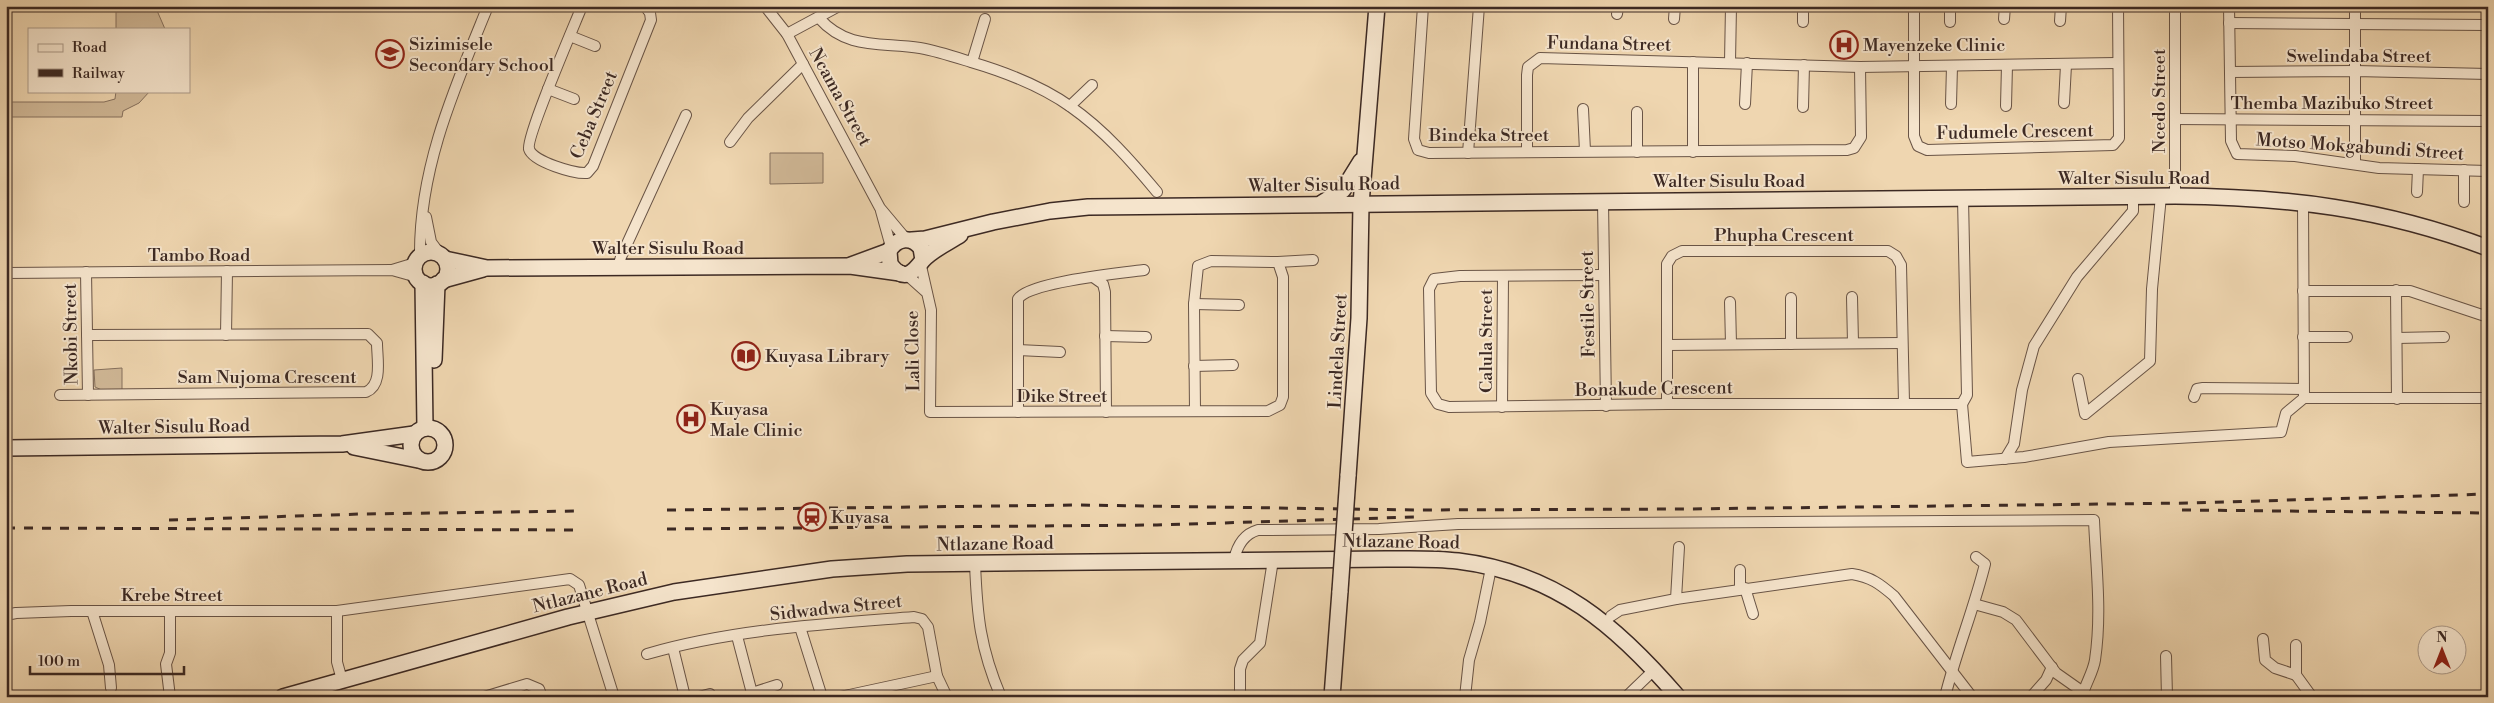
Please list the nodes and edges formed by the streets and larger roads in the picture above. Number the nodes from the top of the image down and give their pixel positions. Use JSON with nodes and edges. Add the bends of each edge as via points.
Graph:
{"nodes":[{"id":1,"x":488,"y":6,"type":"edge"},
{"id":2,"x":582,"y":6,"type":"edge"},
{"id":3,"x":645,"y":6,"type":"edge"},
{"id":4,"x":765,"y":6,"type":"edge"},
{"id":5,"x":839,"y":6,"type":"edge"},
{"id":6,"x":1377,"y":6,"type":"edge"},
{"id":7,"x":1423,"y":6,"type":"edge"},
{"id":8,"x":1479,"y":6,"type":"edge"},
{"id":9,"x":1675,"y":6,"type":"edge"},
{"id":10,"x":1731,"y":6,"type":"edge"},
{"id":11,"x":1803,"y":6,"type":"edge"},
{"id":12,"x":1914,"y":6,"type":"edge"},
{"id":13,"x":1950,"y":6,"type":"edge"},
{"id":14,"x":2005,"y":6,"type":"edge"},
{"id":15,"x":2061,"y":6,"type":"edge"},
{"id":16,"x":2118,"y":6,"type":"edge"},
{"id":17,"x":2175,"y":6,"type":"edge"},
{"id":18,"x":2229,"y":6,"type":"edge"},
{"id":19,"x":2355,"y":6,"type":"edge"},
{"id":20,"x":818,"y":18,"type":"junction"},
{"id":21,"x":985,"y":19,"type":"dead end"},
{"id":22,"x":1674,"y":19,"type":"dead end"},
{"id":23,"x":2004,"y":19,"type":"dead end"},
{"id":24,"x":2060,"y":21,"type":"dead end"},
{"id":25,"x":1803,"y":22,"type":"dead end"},
{"id":26,"x":1950,"y":22,"type":"dead end"},
{"id":27,"x":2355,"y":23,"type":"junction"},
{"id":28,"x":2229,"y":24,"type":"junction"},
{"id":29,"x":2488,"y":25,"type":"edge"},
{"id":30,"x":787,"y":34,"type":"junction"},
{"id":31,"x":570,"y":36,"type":"junction"},
{"id":32,"x":595,"y":46,"type":"dead end"},
{"id":33,"x":972,"y":62,"type":"junction"},
{"id":34,"x":1693,"y":62,"type":"junction"},
{"id":35,"x":1730,"y":62,"type":"junction"},
{"id":36,"x":1747,"y":63,"type":"junction"},
{"id":37,"x":2117,"y":63,"type":"junction"},
{"id":38,"x":803,"y":64,"type":"junction"},
{"id":39,"x":2066,"y":64,"type":"junction"},
{"id":40,"x":1804,"y":65,"type":"junction"},
{"id":41,"x":2007,"y":65,"type":"junction"},
{"id":42,"x":1913,"y":66,"type":"junction"},
{"id":43,"x":1952,"y":66,"type":"junction"},
{"id":44,"x":1860,"y":67,"type":"junction"},
{"id":45,"x":2355,"y":70,"type":"junction"},
{"id":46,"x":2230,"y":72,"type":"junction"},
{"id":47,"x":2488,"y":74,"type":"edge"},
{"id":48,"x":1092,"y":85,"type":"dead end"},
{"id":49,"x":548,"y":89,"type":"junction"},
{"id":50,"x":574,"y":99,"type":"dead end"},
{"id":51,"x":2064,"y":103,"type":"dead end"},
{"id":52,"x":1745,"y":104,"type":"dead end"},
{"id":53,"x":1951,"y":104,"type":"dead end"},
{"id":54,"x":1070,"y":106,"type":"junction"},
{"id":55,"x":2006,"y":106,"type":"dead end"},
{"id":56,"x":1803,"y":108,"type":"dead end"},
{"id":57,"x":1584,"y":109,"type":"dead end"},
{"id":58,"x":1637,"y":112,"type":"dead end"},
{"id":59,"x":686,"y":115,"type":"dead end"},
{"id":60,"x":2355,"y":118,"type":"junction"},
{"id":61,"x":2175,"y":119,"type":"junction"},
{"id":62,"x":2230,"y":119,"type":"junction"},
{"id":63,"x":2488,"y":120,"type":"edge"},
{"id":64,"x":730,"y":142,"type":"dead end"},
{"id":65,"x":1585,"y":151,"type":"junction"},
{"id":66,"x":1527,"y":152,"type":"junction"},
{"id":67,"x":1637,"y":152,"type":"junction"},
{"id":68,"x":1693,"y":152,"type":"junction"},
{"id":69,"x":1468,"y":153,"type":"junction"},
{"id":70,"x":1365,"y":154,"type":"junction"},
{"id":71,"x":2355,"y":164,"type":"junction"},
{"id":72,"x":2418,"y":169,"type":"junction"},
{"id":73,"x":2464,"y":170,"type":"junction"},
{"id":74,"x":2488,"y":170,"type":"edge"},
{"id":75,"x":1157,"y":192,"type":"dead end"},
{"id":76,"x":2417,"y":192,"type":"dead end"},
{"id":77,"x":2168,"y":196,"type":"junction"},
{"id":78,"x":2133,"y":197,"type":"junction"},
{"id":79,"x":1963,"y":198,"type":"junction"},
{"id":80,"x":1603,"y":201,"type":"junction"},
{"id":81,"x":2303,"y":201,"type":"junction"},
{"id":82,"x":2464,"y":202,"type":"dead end"},
{"id":83,"x":425,"y":203,"type":"junction"},
{"id":84,"x":1321,"y":204,"type":"junction"},
{"id":85,"x":1361,"y":204,"type":"junction"},
{"id":86,"x":880,"y":208,"type":"junction"},
{"id":87,"x":968,"y":230,"type":"junction"},
{"id":88,"x":909,"y":240,"type":"junction"},
{"id":89,"x":2488,"y":248,"type":"edge"},
{"id":90,"x":890,"y":249,"type":"junction"},
{"id":91,"x":443,"y":257,"type":"junction"},
{"id":92,"x":1312,"y":260,"type":"dead end"},
{"id":93,"x":1278,"y":262,"type":"junction"},
{"id":94,"x":922,"y":263,"type":"junction"},
{"id":95,"x":850,"y":266,"type":"junction"},
{"id":96,"x":487,"y":268,"type":"junction"},
{"id":97,"x":618,"y":268,"type":"junction"},
{"id":98,"x":392,"y":270,"type":"junction"},
{"id":99,"x":1144,"y":270,"type":"dead end"},
{"id":100,"x":227,"y":271,"type":"junction"},
{"id":101,"x":86,"y":272,"type":"junction"},
{"id":102,"x":6,"y":273,"type":"edge"},
{"id":103,"x":903,"y":273,"type":"junction"},
{"id":104,"x":426,"y":274,"type":"junction"},
{"id":105,"x":1603,"y":274,"type":"junction"},
{"id":106,"x":1502,"y":276,"type":"junction"},
{"id":107,"x":1093,"y":277,"type":"junction"},
{"id":108,"x":2396,"y":290,"type":"junction"},
{"id":109,"x":925,"y":291,"type":"junction"},
{"id":110,"x":2303,"y":291,"type":"junction"},
{"id":111,"x":1852,"y":297,"type":"dead end"},
{"id":112,"x":1791,"y":298,"type":"dead end"},
{"id":113,"x":1730,"y":302,"type":"dead end"},
{"id":114,"x":1194,"y":304,"type":"junction"},
{"id":115,"x":1239,"y":305,"type":"dead end"},
{"id":116,"x":2488,"y":317,"type":"edge"},
{"id":117,"x":87,"y":335,"type":"junction"},
{"id":118,"x":226,"y":335,"type":"junction"},
{"id":119,"x":1105,"y":336,"type":"junction"},
{"id":120,"x":2303,"y":337,"type":"junction"},
{"id":121,"x":2347,"y":337,"type":"dead end"},
{"id":122,"x":2444,"y":337,"type":"dead end"},
{"id":123,"x":1146,"y":338,"type":"dead end"},
{"id":124,"x":2397,"y":338,"type":"junction"},
{"id":125,"x":1853,"y":343,"type":"junction"},
{"id":126,"x":1902,"y":343,"type":"junction"},
{"id":127,"x":1731,"y":344,"type":"junction"},
{"id":128,"x":1791,"y":344,"type":"junction"},
{"id":129,"x":1668,"y":345,"type":"junction"},
{"id":130,"x":1018,"y":350,"type":"junction"},
{"id":131,"x":1060,"y":352,"type":"dead end"},
{"id":132,"x":1233,"y":365,"type":"dead end"},
{"id":133,"x":1194,"y":366,"type":"junction"},
{"id":134,"x":2078,"y":379,"type":"dead end"},
{"id":135,"x":2304,"y":393,"type":"junction"},
{"id":136,"x":88,"y":395,"type":"junction"},
{"id":137,"x":60,"y":396,"type":"dead end"},
{"id":138,"x":2194,"y":397,"type":"dead end"},
{"id":139,"x":2488,"y":398,"type":"edge"},
{"id":140,"x":2397,"y":399,"type":"junction"},
{"id":141,"x":1904,"y":403,"type":"junction"},
{"id":142,"x":1667,"y":404,"type":"junction"},
{"id":143,"x":1962,"y":404,"type":"junction"},
{"id":144,"x":1606,"y":406,"type":"junction"},
{"id":145,"x":1502,"y":407,"type":"junction"},
{"id":146,"x":1195,"y":411,"type":"junction"},
{"id":147,"x":930,"y":412,"type":"joint"},
{"id":148,"x":1018,"y":412,"type":"junction"},
{"id":149,"x":1106,"y":412,"type":"junction"},
{"id":150,"x":425,"y":430,"type":"junction"},
{"id":151,"x":342,"y":444,"type":"junction"},
{"id":152,"x":6,"y":448,"type":"edge"},
{"id":153,"x":2005,"y":459,"type":"junction"},
{"id":154,"x":418,"y":460,"type":"junction"},
{"id":155,"x":1679,"y":547,"type":"dead end"},
{"id":156,"x":1976,"y":557,"type":"dead end"},
{"id":157,"x":1234,"y":560,"type":"junction"},
{"id":158,"x":1274,"y":560,"type":"junction"},
{"id":159,"x":974,"y":562,"type":"junction"},
{"id":160,"x":1491,"y":568,"type":"junction"},
{"id":161,"x":1740,"y":570,"type":"dead end"},
{"id":162,"x":1742,"y":589,"type":"junction"},
{"id":163,"x":1676,"y":600,"type":"junction"},
{"id":164,"x":1974,"y":604,"type":"junction"},
{"id":165,"x":92,"y":611,"type":"junction"},
{"id":166,"x":170,"y":611,"type":"junction"},
{"id":167,"x":337,"y":611,"type":"junction"},
{"id":168,"x":588,"y":612,"type":"junction"},
{"id":169,"x":1753,"y":614,"type":"dead end"},
{"id":170,"x":6,"y":616,"type":"edge"},
{"id":171,"x":1611,"y":616,"type":"dead end"},
{"id":172,"x":800,"y":626,"type":"junction"},
{"id":173,"x":736,"y":636,"type":"junction"},
{"id":174,"x":2264,"y":639,"type":"dead end"},
{"id":175,"x":2296,"y":645,"type":"dead end"},
{"id":176,"x":672,"y":648,"type":"junction"},
{"id":177,"x":647,"y":654,"type":"dead end"},
{"id":178,"x":2166,"y":656,"type":"dead end"},
{"id":179,"x":2052,"y":667,"type":"junction"},
{"id":180,"x":1654,"y":670,"type":"junction"},
{"id":181,"x":1951,"y":671,"type":"junction"},
{"id":182,"x":2296,"y":675,"type":"junction"},
{"id":183,"x":937,"y":676,"type":"junction"},
{"id":184,"x":342,"y":680,"type":"junction"},
{"id":185,"x":776,"y":685,"type":"dead end"},
{"id":186,"x":111,"y":688,"type":"dead end"},
{"id":187,"x":710,"y":694,"type":"dead end"},
{"id":188,"x":869,"y":694,"type":"edge"},
{"id":189,"x":498,"y":695,"type":"edge"},
{"id":190,"x":753,"y":695,"type":"edge"},
{"id":191,"x":2083,"y":695,"type":"edge"},
{"id":192,"x":170,"y":697,"type":"edge"},
{"id":193,"x":283,"y":697,"type":"edge"},
{"id":194,"x":484,"y":697,"type":"edge"},
{"id":195,"x":542,"y":697,"type":"edge"},
{"id":196,"x":614,"y":697,"type":"edge"},
{"id":197,"x":685,"y":697,"type":"edge"},
{"id":198,"x":699,"y":697,"type":"edge"},
{"id":199,"x":822,"y":697,"type":"edge"},
{"id":200,"x":840,"y":697,"type":"edge"},
{"id":201,"x":947,"y":697,"type":"edge"},
{"id":202,"x":1001,"y":697,"type":"edge"},
{"id":203,"x":1240,"y":697,"type":"edge"},
{"id":204,"x":1332,"y":697,"type":"edge"},
{"id":205,"x":1465,"y":697,"type":"edge"},
{"id":206,"x":1626,"y":697,"type":"edge"},
{"id":207,"x":1678,"y":697,"type":"edge"},
{"id":208,"x":1945,"y":697,"type":"edge"},
{"id":209,"x":1972,"y":697,"type":"edge"},
{"id":210,"x":2031,"y":697,"type":"edge"},
{"id":211,"x":2167,"y":697,"type":"edge"},
{"id":212,"x":2312,"y":697,"type":"edge"}],
"edges":[{"from":1,"to":83,"type":"street","via":[[434,146]]},
{"from":2,"to":31,"type":"street","name":"Ceba Street"},
{"from":3,"to":49,"type":"street","name":"Ceba Street","via":[[651,20],[593,166],[587,173],[578,174],[532,155],[530,138]]},
{"from":4,"to":30,"type":"street","name":"Ncama Street"},
{"from":5,"to":20,"type":"street"},
{"from":6,"to":70,"type":"street","name":"Lindela Street"},
{"from":7,"to":69,"type":"street","name":"Bindeka Street","via":[[1414,139],[1418,150],[1423,152]]},
{"from":8,"to":69,"type":"street"},
{"from":9,"to":22,"type":"street"},
{"from":10,"to":35,"type":"street"},
{"from":11,"to":25,"type":"street"},
{"from":12,"to":42,"type":"street","name":"Fudumele Crescent"},
{"from":13,"to":26,"type":"street"},
{"from":14,"to":23,"type":"street"},
{"from":15,"to":24,"type":"street"},
{"from":16,"to":37,"type":"street","name":"Fudumele Crescent"},
{"from":17,"to":61,"type":"street","name":"Ncedo Street"},
{"from":18,"to":28,"type":"street"},
{"from":19,"to":27,"type":"street"},
{"from":20,"to":30,"type":"street"},
{"from":20,"to":33,"type":"street","via":[[830,31],[853,41],[920,48]]},
{"from":21,"to":33,"type":"street"},
{"from":27,"to":28,"type":"street"},
{"from":27,"to":29,"type":"street"},
{"from":27,"to":45,"type":"street"},
{"from":28,"to":46,"type":"street"},
{"from":30,"to":38,"type":"street","name":"Ncama Street"},
{"from":31,"to":32,"type":"street","name":"Ceba Street"},
{"from":31,"to":49,"type":"street","name":"Ceba Street"},
{"from":33,"to":54,"type":"street","via":[[1017,78]]},
{"from":34,"to":35,"type":"street","name":"Fundana Street"},
{"from":34,"to":66,"type":"street","name":"Fundana Street","via":[[1535,60],[1528,67],[1527,75]]},
{"from":34,"to":68,"type":"street"},
{"from":35,"to":36,"type":"street","name":"Fundana Street"},
{"from":36,"to":40,"type":"street","name":"Fundana Street"},
{"from":36,"to":52,"type":"street"},
{"from":37,"to":39,"type":"street","name":"Fundana Street"},
{"from":37,"to":42,"type":"street","name":"Fudumele Crescent","via":[[2119,138],[2113,145],[1936,150],[1922,149],[1914,136]]},
{"from":38,"to":64,"type":"street","via":[[748,118]]},
{"from":38,"to":86,"type":"street","name":"Ncama Street"},
{"from":39,"to":41,"type":"street","name":"Fundana Street"},
{"from":39,"to":51,"type":"street"},
{"from":40,"to":44,"type":"street","name":"Fundana Street"},
{"from":40,"to":56,"type":"street"},
{"from":41,"to":43,"type":"street","name":"Fundana Street"},
{"from":41,"to":55,"type":"street"},
{"from":42,"to":43,"type":"street","name":"Fundana Street"},
{"from":42,"to":44,"type":"street","name":"Fundana Street"},
{"from":43,"to":53,"type":"street"},
{"from":44,"to":68,"type":"street","name":"Bindeka Street","via":[[1861,137],[1854,148]]},
{"from":45,"to":46,"type":"street","name":"Swelindaba Street"},
{"from":45,"to":47,"type":"street","name":"Swelindaba Street"},
{"from":45,"to":60,"type":"street"},
{"from":46,"to":62,"type":"street"},
{"from":48,"to":54,"type":"street"},
{"from":49,"to":50,"type":"street","name":"Ceba Street"},
{"from":54,"to":75,"type":"street","via":[[1097,128]]},
{"from":57,"to":65,"type":"street"},
{"from":58,"to":67,"type":"street"},
{"from":59,"to":97,"type":"street"},
{"from":60,"to":62,"type":"street","name":"Themba Mazibuko Street"},
{"from":60,"to":63,"type":"street","name":"Themba Mazibuko Street"},
{"from":60,"to":71,"type":"street"},
{"from":61,"to":62,"type":"street","name":"Themba Mazibuko Street"},
{"from":61,"to":77,"type":"street","name":"Ncedo Street"},
{"from":62,"to":71,"type":"street","name":"Motso Mokgabundi Street","via":[[2231,141],[2237,154],[2295,156]]},
{"from":65,"to":66,"type":"street","name":"Bindeka Street"},
{"from":65,"to":67,"type":"street","name":"Bindeka Street"},
{"from":66,"to":69,"type":"street","name":"Bindeka Street"},
{"from":67,"to":68,"type":"street","name":"Bindeka Street"},
{"from":70,"to":84,"type":"street","via":[[1343,190]]},
{"from":70,"to":85,"type":"street","name":"Lindela Street"},
{"from":71,"to":72,"type":"street","name":"Motso Mokgabundi Street"},
{"from":72,"to":73,"type":"street","name":"Motso Mokgabundi Street"},
{"from":72,"to":76,"type":"street"},
{"from":73,"to":74,"type":"street","name":"Motso Mokgabundi Street"},
{"from":73,"to":82,"type":"street"},
{"from":77,"to":78,"type":"street","name":"Walter Sisulu Road"},
{"from":77,"to":81,"type":"street","name":"Walter Sisulu Road"},
{"from":77,"to":134,"type":"street","name":"Ncedo Street","via":[[2152,289],[2150,361],[2085,414]]},
{"from":78,"to":79,"type":"street","name":"Walter Sisulu Road"},
{"from":78,"to":153,"type":"street","via":[[2133,211],[2077,277],[2034,346],[2022,390],[2014,444]]},
{"from":79,"to":80,"type":"street","name":"Walter Sisulu Road"},
{"from":79,"to":143,"type":"street","via":[[1968,395]]},
{"from":80,"to":85,"type":"street","name":"Walter Sisulu Road"},
{"from":80,"to":105,"type":"street","name":"Festile Street"},
{"from":81,"to":89,"type":"street","name":"Walter Sisulu Road","via":[[2408,222]]},
{"from":81,"to":110,"type":"street"},
{"from":83,"to":91,"type":"street","via":[[427,232]]},
{"from":83,"to":104,"type":"street","via":[[420,233]]},
{"from":84,"to":85,"type":"street","name":"Walter Sisulu Road"},
{"from":84,"to":87,"type":"street","name":"Walter Sisulu Road","via":[[1088,207],[1050,211]]},
{"from":85,"to":204,"type":"street","name":"Lindela Street","bridge":true,"via":[[1359,318]]},
{"from":86,"to":88,"type":"street","name":"Ncama Street"},
{"from":86,"to":90,"type":"street","name":"Ncama Street"},
{"from":87,"to":88,"type":"street","name":"Walter Sisulu Road"},
{"from":87,"to":94,"type":"street","name":"Walter Sisulu Road"},
{"from":88,"to":90,"type":"street","via":[[896,242]]},
{"from":88,"to":94,"type":"street","via":[[921,248]]},
{"from":90,"to":95,"type":"street","name":"Walter Sisulu Road"},
{"from":90,"to":103,"type":"street","via":[[890,264]]},
{"from":91,"to":96,"type":"street","name":"Walter Sisulu Road"},
{"from":91,"to":104,"type":"street","name":"Walter Sisulu Road","via":[[433,252]]},
{"from":91,"to":104,"type":"street","via":[[447,274]]},
{"from":92,"to":93,"type":"street"},
{"from":93,"to":114,"type":"street","via":[[1210,262],[1198,266]]},
{"from":93,"to":146,"type":"street","name":"Dike Street","via":[[1283,277],[1283,397],[1280,405],[1268,411]]},
{"from":94,"to":103,"type":"street","via":[[914,272]]},
{"from":94,"to":109,"type":"street","name":"Lali Close"},
{"from":95,"to":97,"type":"street","name":"Walter Sisulu Road"},
{"from":95,"to":103,"type":"street","name":"Walter Sisulu Road"},
{"from":96,"to":97,"type":"street","name":"Walter Sisulu Road"},
{"from":96,"to":104,"type":"street","name":"Walter Sisulu Road"},
{"from":98,"to":100,"type":"street","name":"Tambo Road"},
{"from":98,"to":104,"type":"street","name":"Tambo Road"},
{"from":98,"to":104,"type":"street","name":"Tambo Road"},
{"from":99,"to":107,"type":"street"},
{"from":100,"to":101,"type":"street","name":"Tambo Road"},
{"from":100,"to":118,"type":"street"},
{"from":101,"to":102,"type":"street","name":"Tambo Road"},
{"from":101,"to":117,"type":"street","name":"Nkobi Street"},
{"from":103,"to":109,"type":"street","name":"Lali Close"},
{"from":104,"to":150,"type":"street"},
{"from":105,"to":106,"type":"street","name":"Bonakude Crescent"},
{"from":105,"to":144,"type":"street","name":"Festile Street"},
{"from":106,"to":145,"type":"street","name":"Calula Street"},
{"from":106,"to":145,"type":"street","name":"Bonakude Crescent","via":[[1440,276],[1434,279],[1429,289],[1431,394],[1434,399],[1441,406],[1448,407]]},
{"from":107,"to":119,"type":"street","via":[[1103,284],[1105,292]]},
{"from":107,"to":130,"type":"street","via":[[1036,288],[1021,295],[1018,300]]},
{"from":108,"to":110,"type":"street"},
{"from":108,"to":116,"type":"street"},
{"from":108,"to":124,"type":"street"},
{"from":109,"to":147,"type":"street","name":"Lali Close","via":[[931,310]]},
{"from":110,"to":120,"type":"street"},
{"from":111,"to":125,"type":"street"},
{"from":112,"to":128,"type":"street"},
{"from":113,"to":127,"type":"street"},
{"from":114,"to":115,"type":"street"},
{"from":114,"to":133,"type":"street"},
{"from":117,"to":118,"type":"street","name":"Sam Nujoma Crescent"},
{"from":117,"to":136,"type":"street","name":"Nkobi Street"},
{"from":118,"to":136,"type":"street","name":"Sam Nujoma Crescent","via":[[368,334],[377,343],[377,380],[372,390],[366,392]]},
{"from":119,"to":123,"type":"street"},
{"from":119,"to":149,"type":"street"},
{"from":120,"to":121,"type":"street"},
{"from":120,"to":135,"type":"street"},
{"from":122,"to":124,"type":"street"},
{"from":124,"to":140,"type":"street"},
{"from":125,"to":126,"type":"street"},
{"from":125,"to":128,"type":"street"},
{"from":126,"to":129,"type":"street","name":"Phupha Crescent","via":[[1901,265],[1888,251],[1682,251],[1672,256],[1667,264]]},
{"from":126,"to":141,"type":"street","name":"Phupha Crescent"},
{"from":127,"to":128,"type":"street"},
{"from":127,"to":129,"type":"street"},
{"from":129,"to":142,"type":"street","name":"Phupha Crescent"},
{"from":130,"to":131,"type":"street"},
{"from":130,"to":148,"type":"street"},
{"from":132,"to":133,"type":"street"},
{"from":133,"to":146,"type":"street"},
{"from":135,"to":138,"type":"street","via":[[2203,388],[2197,389]]},
{"from":135,"to":140,"type":"street"},
{"from":135,"to":153,"type":"street","via":[[2286,413],[2281,432],[2109,442]]},
{"from":136,"to":137,"type":"street","name":"Sam Nujoma Crescent"},
{"from":139,"to":140,"type":"street"},
{"from":141,"to":142,"type":"street","name":"Bonakude Crescent"},
{"from":141,"to":143,"type":"street","name":"Bonakude Crescent"},
{"from":142,"to":144,"type":"street","name":"Bonakude Crescent"},
{"from":143,"to":153,"type":"street","via":[[1967,462]]},
{"from":144,"to":145,"type":"street","name":"Bonakude Crescent"},
{"from":146,"to":149,"type":"street","name":"Dike Street"},
{"from":147,"to":148,"type":"street","name":"Dike Street"},
{"from":148,"to":149,"type":"street","name":"Dike Street"},
{"from":150,"to":151,"type":"street","name":"Walter Sisulu Road"},
{"from":150,"to":154,"type":"street","via":[[410,445]]},
{"from":150,"to":154,"type":"street","via":[[444,440],[443,453],[431,462]]},
{"from":151,"to":152,"type":"street","name":"Walter Sisulu Road"},
{"from":151,"to":154,"type":"street","name":"Walter Sisulu Road"},
{"from":155,"to":163,"type":"street"},
{"from":156,"to":164,"type":"street","via":[[1985,564]]},
{"from":157,"to":158,"type":"street","name":"Ntlazane Road"},
{"from":157,"to":159,"type":"street","name":"Ntlazane Road"},
{"from":157,"to":191,"type":"street","via":[[1243,540],[1250,532],[1258,530],[1379,529],[1458,524],[2094,520],[2098,630],[2094,664]]},
{"from":158,"to":160,"type":"street","name":"Ntlazane Road","via":[[1434,559]]},
{"from":158,"to":203,"type":"street","via":[[1260,643],[1243,660],[1240,669]]},
{"from":159,"to":168,"type":"street","name":"Ntlazane Road","via":[[872,566],[760,578],[674,592]]},
{"from":159,"to":202,"type":"street","via":[[980,637]]},
{"from":160,"to":180,"type":"street","name":"Ntlazane Road","via":[[1551,589],[1582,606],[1619,634]]},
{"from":160,"to":205,"type":"street","via":[[1469,660]]},
{"from":161,"to":162,"type":"street"},
{"from":162,"to":163,"type":"street"},
{"from":162,"to":169,"type":"street"},
{"from":162,"to":181,"type":"street","via":[[1852,574],[1867,576],[1894,596]]},
{"from":163,"to":171,"type":"street","via":[[1620,610]]},
{"from":164,"to":179,"type":"street","via":[[2003,612],[2016,620]]},
{"from":164,"to":181,"type":"street"},
{"from":165,"to":166,"type":"street","name":"Krebe Street"},
{"from":165,"to":170,"type":"street","name":"Krebe Street"},
{"from":165,"to":186,"type":"street","via":[[109,664]]},
{"from":166,"to":167,"type":"street","name":"Krebe Street"},
{"from":166,"to":192,"type":"street","via":[[170,653],[166,664]]},
{"from":167,"to":168,"type":"street","name":"Krebe Street","via":[[570,579],[578,583]]},
{"from":167,"to":184,"type":"street","via":[[337,662]]},
{"from":168,"to":184,"type":"street","name":"Ntlazane Road"},
{"from":168,"to":196,"type":"street"},
{"from":172,"to":173,"type":"street","name":"Sidwadwa Street"},
{"from":172,"to":183,"type":"street","name":"Sidwadwa Street","via":[[922,619],[928,627]]},
{"from":172,"to":199,"type":"street"},
{"from":173,"to":176,"type":"street","name":"Sidwadwa Street"},
{"from":173,"to":190,"type":"street"},
{"from":174,"to":182,"type":"street","via":[[2265,660],[2275,668]]},
{"from":175,"to":182,"type":"street"},
{"from":176,"to":177,"type":"street","name":"Sidwadwa Street"},
{"from":176,"to":197,"type":"street"},
{"from":178,"to":211,"type":"street"},
{"from":179,"to":191,"type":"street"},
{"from":179,"to":210,"type":"street","via":[[2046,680]]},
{"from":180,"to":206,"type":"street"},
{"from":180,"to":207,"type":"street","name":"Ntlazane Road"},
{"from":181,"to":208,"type":"street"},
{"from":181,"to":209,"type":"street"},
{"from":182,"to":212,"type":"street"},
{"from":183,"to":188,"type":"street"},
{"from":183,"to":201,"type":"street","name":"Sidwadwa Street"},
{"from":184,"to":193,"type":"street","name":"Ntlazane Road"},
{"from":185,"to":190,"type":"street"},
{"from":187,"to":198,"type":"street"},
{"from":188,"to":200,"type":"street"},
{"from":189,"to":194,"type":"street"},
{"from":189,"to":195,"type":"street","via":[[527,684],[538,689]]}]}
